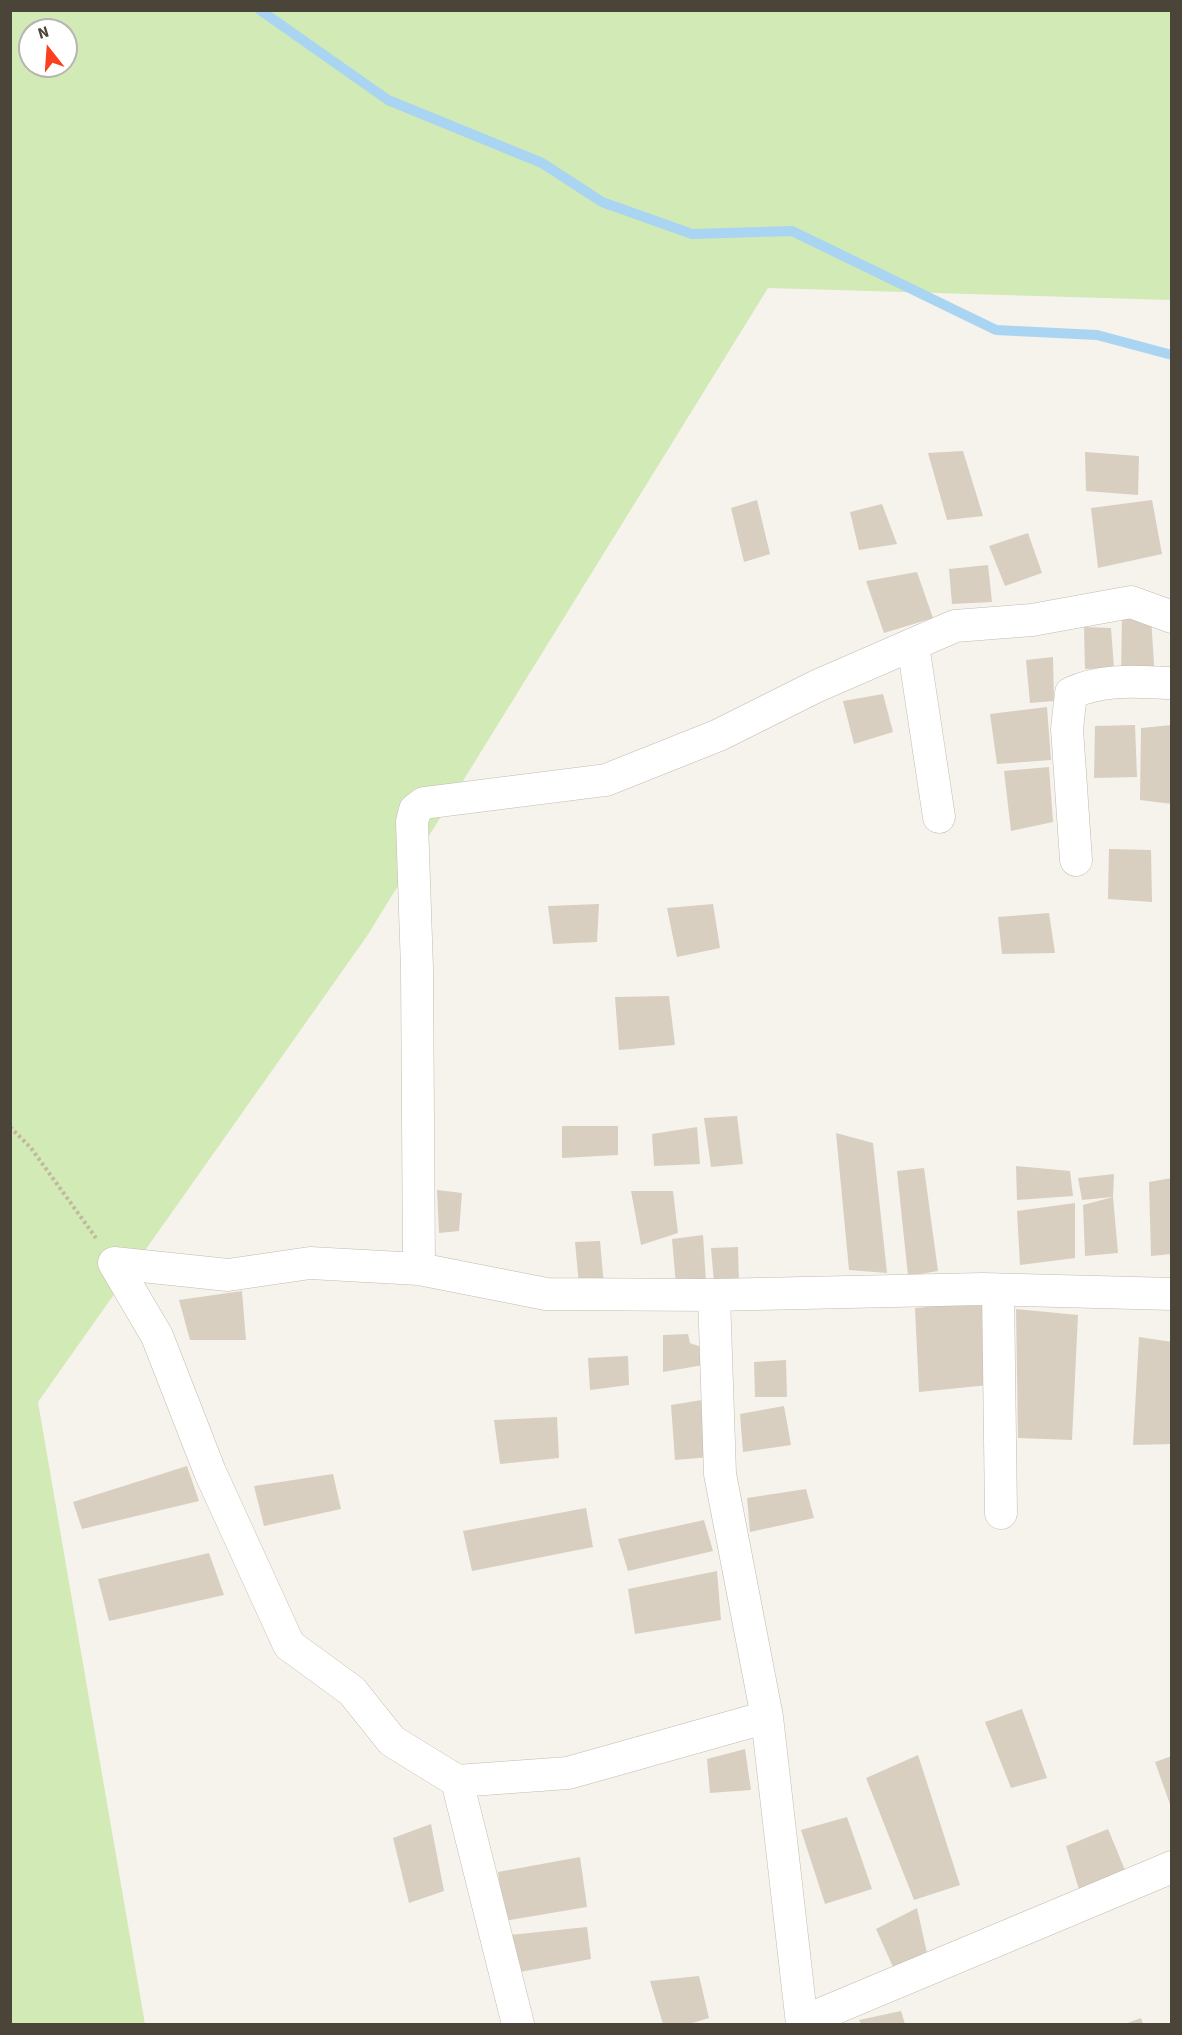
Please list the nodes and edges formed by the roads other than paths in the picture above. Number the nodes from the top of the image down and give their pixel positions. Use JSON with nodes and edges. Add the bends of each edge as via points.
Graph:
{"nodes":[{"id":1,"x":1172,"y":617,"type":"edge"},
{"id":2,"x":913,"y":645,"type":"junction"},
{"id":3,"x":1172,"y":683,"type":"edge"},
{"id":4,"x":939,"y":817,"type":"dead end"},
{"id":5,"x":1076,"y":860,"type":"dead end"},
{"id":6,"x":419,"y":1269,"type":"junction"},
{"id":7,"x":998,"y":1290,"type":"junction"},
{"id":8,"x":1172,"y":1294,"type":"edge"},
{"id":9,"x":714,"y":1295,"type":"junction"},
{"id":10,"x":1001,"y":1513,"type":"dead end"},
{"id":11,"x":767,"y":1717,"type":"junction"},
{"id":12,"x":457,"y":1781,"type":"junction"},
{"id":13,"x":1172,"y":1867,"type":"edge"},
{"id":14,"x":802,"y":2023,"type":"edge"},
{"id":15,"x":518,"y":2025,"type":"edge"}],
"edges":[{"from":1,"to":2,"type":"street","via":[[1131,602],[1032,620],[955,626]]},
{"from":2,"to":4,"type":"street"},
{"from":2,"to":6,"type":"street","via":[[817,686],[718,735],[606,780],[424,803],[415,810],[412,822]]},
{"from":3,"to":5,"type":"street","via":[[1108,682],[1090,684],[1071,693],[1067,729]]},
{"from":6,"to":9,"type":"street","via":[[546,1294]]},
{"from":6,"to":12,"type":"street","via":[[310,1263],[228,1275],[114,1263],[157,1336],[210,1472],[289,1645],[352,1691],[392,1741]]},
{"from":7,"to":8,"type":"street"},
{"from":7,"to":9,"type":"street"},
{"from":7,"to":10,"type":"street"},
{"from":9,"to":11,"type":"street","via":[[720,1474]]},
{"from":11,"to":12,"type":"street","via":[[568,1773]]},
{"from":11,"to":14,"type":"street"},
{"from":12,"to":15,"type":"street"},
{"from":13,"to":14,"type":"street"}]}
